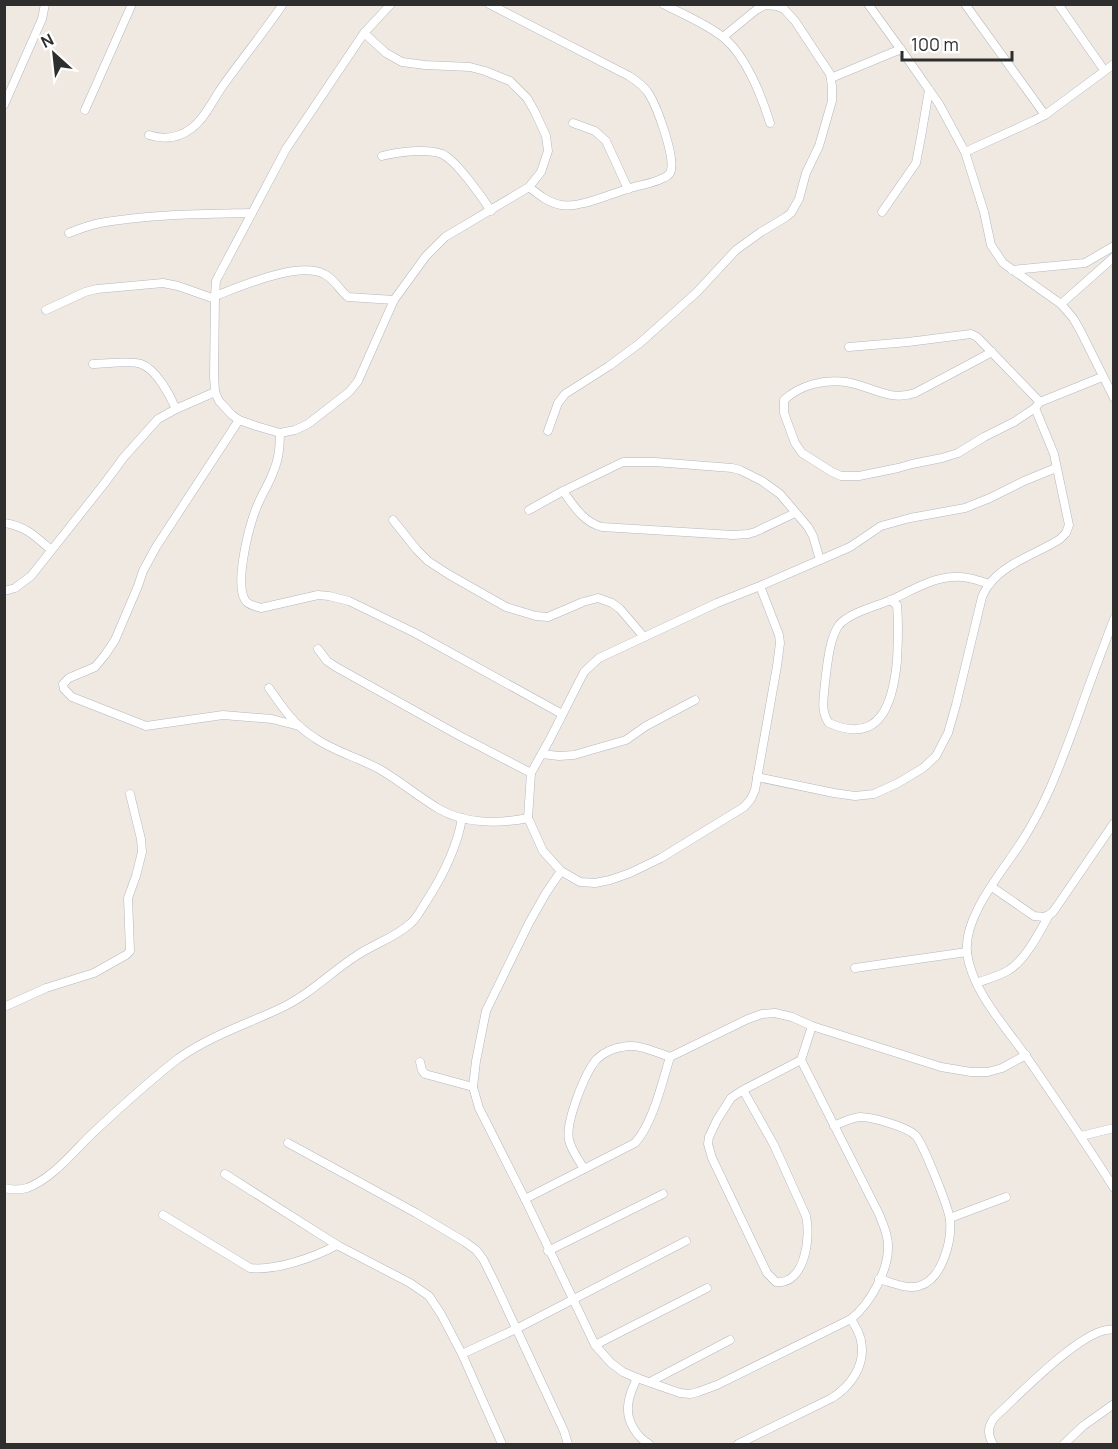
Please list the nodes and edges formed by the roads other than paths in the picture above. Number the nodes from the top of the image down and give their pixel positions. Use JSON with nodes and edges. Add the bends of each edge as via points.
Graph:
{"nodes":[{"id":1,"x":45,"y":4,"type":"edge"},
{"id":2,"x":132,"y":4,"type":"edge"},
{"id":3,"x":283,"y":4,"type":"edge"},
{"id":4,"x":489,"y":4,"type":"edge"},
{"id":5,"x":663,"y":4,"type":"edge"},
{"id":6,"x":868,"y":4,"type":"edge"},
{"id":7,"x":965,"y":4,"type":"edge"},
{"id":8,"x":1058,"y":4,"type":"edge"},
{"id":9,"x":385,"y":6,"type":"edge"},
{"id":10,"x":364,"y":33,"type":"junction"},
{"id":11,"x":723,"y":37,"type":"junction"},
{"id":12,"x":901,"y":49,"type":"junction"},
{"id":13,"x":1113,"y":64,"type":"edge"},
{"id":14,"x":1104,"y":70,"type":"junction"},
{"id":15,"x":831,"y":78,"type":"junction"},
{"id":16,"x":929,"y":90,"type":"junction"},
{"id":17,"x":4,"y":105,"type":"edge"},
{"id":18,"x":85,"y":110,"type":"dead end"},
{"id":19,"x":1045,"y":115,"type":"junction"},
{"id":20,"x":573,"y":123,"type":"dead end"},
{"id":21,"x":770,"y":123,"type":"dead end"},
{"id":22,"x":148,"y":135,"type":"dead end"},
{"id":23,"x":965,"y":152,"type":"junction"},
{"id":24,"x":382,"y":156,"type":"dead end"},
{"id":25,"x":529,"y":187,"type":"junction"},
{"id":26,"x":628,"y":189,"type":"junction"},
{"id":27,"x":491,"y":211,"type":"junction"},
{"id":28,"x":882,"y":212,"type":"dead end"},
{"id":29,"x":252,"y":213,"type":"junction"},
{"id":30,"x":69,"y":232,"type":"dead end"},
{"id":31,"x":1113,"y":246,"type":"edge"},
{"id":32,"x":1113,"y":257,"type":"edge"},
{"id":33,"x":1011,"y":270,"type":"junction"},
{"id":34,"x":215,"y":297,"type":"junction"},
{"id":35,"x":394,"y":300,"type":"junction"},
{"id":36,"x":1061,"y":304,"type":"junction"},
{"id":37,"x":46,"y":310,"type":"dead end"},
{"id":38,"x":849,"y":347,"type":"dead end"},
{"id":39,"x":992,"y":352,"type":"junction"},
{"id":40,"x":93,"y":364,"type":"dead end"},
{"id":41,"x":1102,"y":377,"type":"junction"},
{"id":42,"x":215,"y":392,"type":"junction"},
{"id":43,"x":1113,"y":398,"type":"edge"},
{"id":44,"x":1037,"y":405,"type":"junction"},
{"id":45,"x":176,"y":409,"type":"junction"},
{"id":46,"x":239,"y":420,"type":"junction"},
{"id":47,"x":548,"y":431,"type":"dead end"},
{"id":48,"x":280,"y":433,"type":"junction"},
{"id":49,"x":1056,"y":468,"type":"junction"},
{"id":50,"x":563,"y":491,"type":"junction"},
{"id":51,"x":529,"y":510,"type":"dead end"},
{"id":52,"x":795,"y":513,"type":"junction"},
{"id":53,"x":393,"y":520,"type":"dead end"},
{"id":54,"x":4,"y":524,"type":"edge"},
{"id":55,"x":51,"y":550,"type":"junction"},
{"id":56,"x":820,"y":560,"type":"junction"},
{"id":57,"x":989,"y":584,"type":"junction"},
{"id":58,"x":760,"y":586,"type":"junction"},
{"id":59,"x":4,"y":591,"type":"edge"},
{"id":60,"x":890,"y":600,"type":"junction"},
{"id":61,"x":1113,"y":619,"type":"edge"},
{"id":62,"x":644,"y":637,"type":"junction"},
{"id":63,"x":318,"y":649,"type":"dead end"},
{"id":64,"x":269,"y":687,"type":"dead end"},
{"id":65,"x":695,"y":700,"type":"dead end"},
{"id":66,"x":562,"y":714,"type":"junction"},
{"id":67,"x":299,"y":726,"type":"junction"},
{"id":68,"x":542,"y":754,"type":"junction"},
{"id":69,"x":531,"y":773,"type":"junction"},
{"id":70,"x":758,"y":777,"type":"junction"},
{"id":71,"x":130,"y":794,"type":"dead end"},
{"id":72,"x":462,"y":818,"type":"junction"},
{"id":73,"x":528,"y":818,"type":"junction"},
{"id":74,"x":1113,"y":823,"type":"edge"},
{"id":75,"x":561,"y":872,"type":"junction"},
{"id":76,"x":992,"y":887,"type":"junction"},
{"id":77,"x":1049,"y":915,"type":"junction"},
{"id":78,"x":967,"y":952,"type":"junction"},
{"id":79,"x":855,"y":968,"type":"dead end"},
{"id":80,"x":977,"y":983,"type":"junction"},
{"id":81,"x":4,"y":1007,"type":"edge"},
{"id":82,"x":812,"y":1026,"type":"junction"},
{"id":83,"x":1026,"y":1055,"type":"junction"},
{"id":84,"x":670,"y":1058,"type":"junction"},
{"id":85,"x":801,"y":1060,"type":"junction"},
{"id":86,"x":420,"y":1062,"type":"dead end"},
{"id":87,"x":473,"y":1087,"type":"junction"},
{"id":88,"x":743,"y":1090,"type":"junction"},
{"id":89,"x":834,"y":1126,"type":"junction"},
{"id":90,"x":1113,"y":1128,"type":"edge"},
{"id":91,"x":1081,"y":1136,"type":"junction"},
{"id":92,"x":288,"y":1143,"type":"dead end"},
{"id":93,"x":584,"y":1169,"type":"junction"},
{"id":94,"x":225,"y":1174,"type":"dead end"},
{"id":95,"x":4,"y":1188,"type":"edge"},
{"id":96,"x":1113,"y":1188,"type":"edge"},
{"id":97,"x":663,"y":1194,"type":"dead end"},
{"id":98,"x":1006,"y":1197,"type":"dead end"},
{"id":99,"x":525,"y":1199,"type":"junction"},
{"id":100,"x":163,"y":1215,"type":"dead end"},
{"id":101,"x":950,"y":1218,"type":"junction"},
{"id":102,"x":686,"y":1240,"type":"dead end"},
{"id":103,"x":337,"y":1245,"type":"junction"},
{"id":104,"x":548,"y":1251,"type":"junction"},
{"id":105,"x":879,"y":1279,"type":"junction"},
{"id":106,"x":708,"y":1288,"type":"dead end"},
{"id":107,"x":572,"y":1299,"type":"junction"},
{"id":108,"x":851,"y":1319,"type":"junction"},
{"id":109,"x":516,"y":1329,"type":"junction"},
{"id":110,"x":1113,"y":1330,"type":"edge"},
{"id":111,"x":730,"y":1340,"type":"dead end"},
{"id":112,"x":595,"y":1345,"type":"junction"},
{"id":113,"x":462,"y":1354,"type":"junction"},
{"id":114,"x":637,"y":1378,"type":"junction"},
{"id":115,"x":650,"y":1382,"type":"junction"},
{"id":116,"x":1113,"y":1404,"type":"edge"},
{"id":117,"x":502,"y":1444,"type":"edge"},
{"id":118,"x":568,"y":1444,"type":"edge"},
{"id":119,"x":648,"y":1444,"type":"edge"},
{"id":120,"x":738,"y":1444,"type":"edge"},
{"id":121,"x":993,"y":1444,"type":"edge"},
{"id":122,"x":1064,"y":1444,"type":"edge"}],
"edges":[{"from":1,"to":17,"type":"street","via":[[42,20]]},
{"from":2,"to":18,"type":"street"},
{"from":3,"to":22,"type":"street","via":[[196,125],[173,137]]},
{"from":4,"to":26,"type":"street","via":[[629,76],[648,93],[662,123],[672,169],[662,179]]},
{"from":5,"to":11,"type":"street"},
{"from":6,"to":12,"type":"street"},
{"from":7,"to":19,"type":"street"},
{"from":8,"to":14,"type":"street"},
{"from":9,"to":10,"type":"street"},
{"from":10,"to":25,"type":"street","via":[[402,62],[470,67],[500,76],[518,88],[535,112],[548,143],[541,172]]},
{"from":10,"to":29,"type":"street","via":[[280,158]]},
{"from":11,"to":15,"type":"street","via":[[756,10],[765,5],[777,6],[795,21]]},
{"from":11,"to":21,"type":"street","via":[[757,87]]},
{"from":12,"to":15,"type":"street"},
{"from":12,"to":16,"type":"street"},
{"from":13,"to":14,"type":"street"},
{"from":14,"to":19,"type":"street"},
{"from":15,"to":47,"type":"street","via":[[832,101],[821,139],[790,213],[736,250],[697,292],[640,343],[565,394]]},
{"from":16,"to":23,"type":"street"},
{"from":16,"to":28,"type":"street","via":[[916,163]]},
{"from":19,"to":23,"type":"street"},
{"from":20,"to":26,"type":"street","via":[[595,131],[606,141]]},
{"from":23,"to":33,"type":"street","via":[[991,244]]},
{"from":24,"to":27,"type":"street","via":[[417,151],[442,154],[454,163]]},
{"from":25,"to":26,"type":"street","via":[[563,205]]},
{"from":25,"to":27,"type":"street"},
{"from":27,"to":35,"type":"street","via":[[436,245]]},
{"from":29,"to":30,"type":"street","via":[[126,219]]},
{"from":29,"to":34,"type":"street","via":[[216,281]]},
{"from":31,"to":33,"type":"street","via":[[1085,263]]},
{"from":32,"to":36,"type":"street"},
{"from":33,"to":36,"type":"street"},
{"from":34,"to":35,"type":"street","via":[[299,270],[324,274],[348,297]]},
{"from":34,"to":37,"type":"street","via":[[163,283],[97,289]]},
{"from":34,"to":42,"type":"street"},
{"from":35,"to":48,"type":"street","via":[[354,386],[308,424]]},
{"from":36,"to":41,"type":"street","via":[[1080,330]]},
{"from":38,"to":39,"type":"street","via":[[971,334]]},
{"from":39,"to":44,"type":"street"},
{"from":39,"to":44,"type":"street","via":[[906,396],[883,394],[846,382],[805,387],[784,400],[784,413],[795,443],[802,453],[832,472],[859,476],[958,453]]},
{"from":40,"to":45,"type":"street","via":[[145,365],[160,381]]},
{"from":41,"to":43,"type":"street"},
{"from":41,"to":44,"type":"street"},
{"from":42,"to":45,"type":"street"},
{"from":42,"to":46,"type":"street"},
{"from":44,"to":49,"type":"street"},
{"from":45,"to":55,"type":"street","via":[[147,430]]},
{"from":46,"to":48,"type":"street"},
{"from":46,"to":67,"type":"street","via":[[156,547],[105,655],[95,667],[63,684],[72,697],[146,726],[223,715],[272,719]]},
{"from":48,"to":66,"type":"street","via":[[275,468],[247,535],[242,566],[246,602],[261,608],[328,596],[358,604]]},
{"from":49,"to":56,"type":"street","via":[[975,505],[881,526],[850,547]]},
{"from":49,"to":57,"type":"street","via":[[1068,530]]},
{"from":50,"to":51,"type":"street"},
{"from":50,"to":52,"type":"street","via":[[577,511],[602,527],[748,534]]},
{"from":50,"to":52,"type":"street","via":[[617,463],[629,461],[715,466],[740,470],[762,481],[780,494]]},
{"from":52,"to":56,"type":"street","via":[[813,536]]},
{"from":53,"to":62,"type":"street","via":[[428,561],[506,607],[548,617],[598,598],[621,609]]},
{"from":54,"to":55,"type":"street","via":[[26,529]]},
{"from":55,"to":59,"type":"street","via":[[27,580]]},
{"from":56,"to":58,"type":"street"},
{"from":57,"to":60,"type":"street","via":[[960,576],[940,578]]},
{"from":57,"to":70,"type":"street","via":[[982,597],[948,733],[936,756],[923,768],[874,794],[855,796]]},
{"from":58,"to":62,"type":"street"},
{"from":58,"to":70,"type":"street","via":[[780,643]]},
{"from":60,"to":60,"type":"street","via":[[854,615],[838,627],[828,658],[823,705],[829,723],[861,729],[876,722],[887,707],[895,683],[899,628],[897,605]]},
{"from":61,"to":76,"type":"street","via":[[1054,782],[1038,816]]},
{"from":62,"to":66,"type":"street","via":[[607,653],[589,666]]},
{"from":63,"to":69,"type":"street","via":[[336,667]]},
{"from":64,"to":67,"type":"street"},
{"from":65,"to":68,"type":"street","via":[[626,740],[574,755]]},
{"from":66,"to":68,"type":"street"},
{"from":67,"to":72,"type":"street","via":[[325,744],[382,770],[439,809]]},
{"from":68,"to":69,"type":"street"},
{"from":69,"to":73,"type":"street"},
{"from":70,"to":75,"type":"street","via":[[744,807],[630,873],[595,883],[580,882]]},
{"from":71,"to":81,"type":"street","via":[[142,852],[128,898],[130,951],[94,973]]},
{"from":72,"to":73,"type":"street","via":[[501,822]]},
{"from":72,"to":95,"type":"street","via":[[444,870],[412,922],[290,1003],[199,1045],[162,1072],[56,1169],[25,1188]]},
{"from":73,"to":75,"type":"street","via":[[543,851]]},
{"from":74,"to":77,"type":"street"},
{"from":75,"to":87,"type":"street","via":[[546,893],[486,1011]]},
{"from":76,"to":77,"type":"street","via":[[1034,916]]},
{"from":76,"to":78,"type":"street","via":[[970,924]]},
{"from":77,"to":80,"type":"street","via":[[1015,964]]},
{"from":78,"to":79,"type":"street"},
{"from":78,"to":80,"type":"street"},
{"from":80,"to":83,"type":"street"},
{"from":82,"to":83,"type":"street","via":[[971,1072],[1002,1068]]},
{"from":82,"to":84,"type":"street","via":[[792,1017],[762,1014]]},
{"from":82,"to":85,"type":"street"},
{"from":83,"to":91,"type":"street"},
{"from":84,"to":93,"type":"street","via":[[642,1134],[631,1146]]},
{"from":84,"to":93,"type":"street","via":[[629,1046],[613,1049],[592,1066],[568,1130],[569,1142]]},
{"from":85,"to":88,"type":"street"},
{"from":85,"to":89,"type":"street"},
{"from":86,"to":87,"type":"street","via":[[425,1074]]},
{"from":87,"to":99,"type":"street","via":[[479,1108]]},
{"from":88,"to":88,"type":"street","via":[[731,1098],[717,1120],[709,1137],[709,1151],[767,1273],[776,1282],[785,1282],[801,1267],[808,1223],[774,1145]]},
{"from":89,"to":101,"type":"street","via":[[860,1117],[909,1131],[922,1147]]},
{"from":89,"to":105,"type":"street","via":[[886,1232],[888,1247]]},
{"from":90,"to":91,"type":"street"},
{"from":91,"to":96,"type":"street"},
{"from":92,"to":109,"type":"street","via":[[476,1250]]},
{"from":93,"to":99,"type":"street"},
{"from":94,"to":103,"type":"street"},
{"from":97,"to":104,"type":"street"},
{"from":98,"to":101,"type":"street"},
{"from":99,"to":104,"type":"street"},
{"from":100,"to":103,"type":"street","via":[[250,1268],[311,1257]]},
{"from":101,"to":105,"type":"street","via":[[947,1250],[939,1269],[926,1284],[912,1287]]},
{"from":102,"to":107,"type":"street"},
{"from":103,"to":113,"type":"street","via":[[429,1296]]},
{"from":104,"to":107,"type":"street"},
{"from":105,"to":108,"type":"street","via":[[866,1305]]},
{"from":106,"to":112,"type":"street"},
{"from":107,"to":109,"type":"street"},
{"from":107,"to":112,"type":"street"},
{"from":108,"to":115,"type":"street","via":[[698,1392],[680,1393]]},
{"from":108,"to":120,"type":"street","via":[[862,1343],[862,1354],[859,1368],[848,1385],[832,1398]]},
{"from":109,"to":113,"type":"street"},
{"from":109,"to":118,"type":"street"},
{"from":110,"to":121,"type":"street","via":[[1103,1330],[1061,1356],[994,1419],[988,1430]]},
{"from":111,"to":115,"type":"street"},
{"from":112,"to":114,"type":"street","via":[[610,1363]]},
{"from":113,"to":117,"type":"street"},
{"from":114,"to":115,"type":"street"},
{"from":114,"to":119,"type":"street","via":[[630,1396],[629,1417]]},
{"from":116,"to":122,"type":"street"}]}
